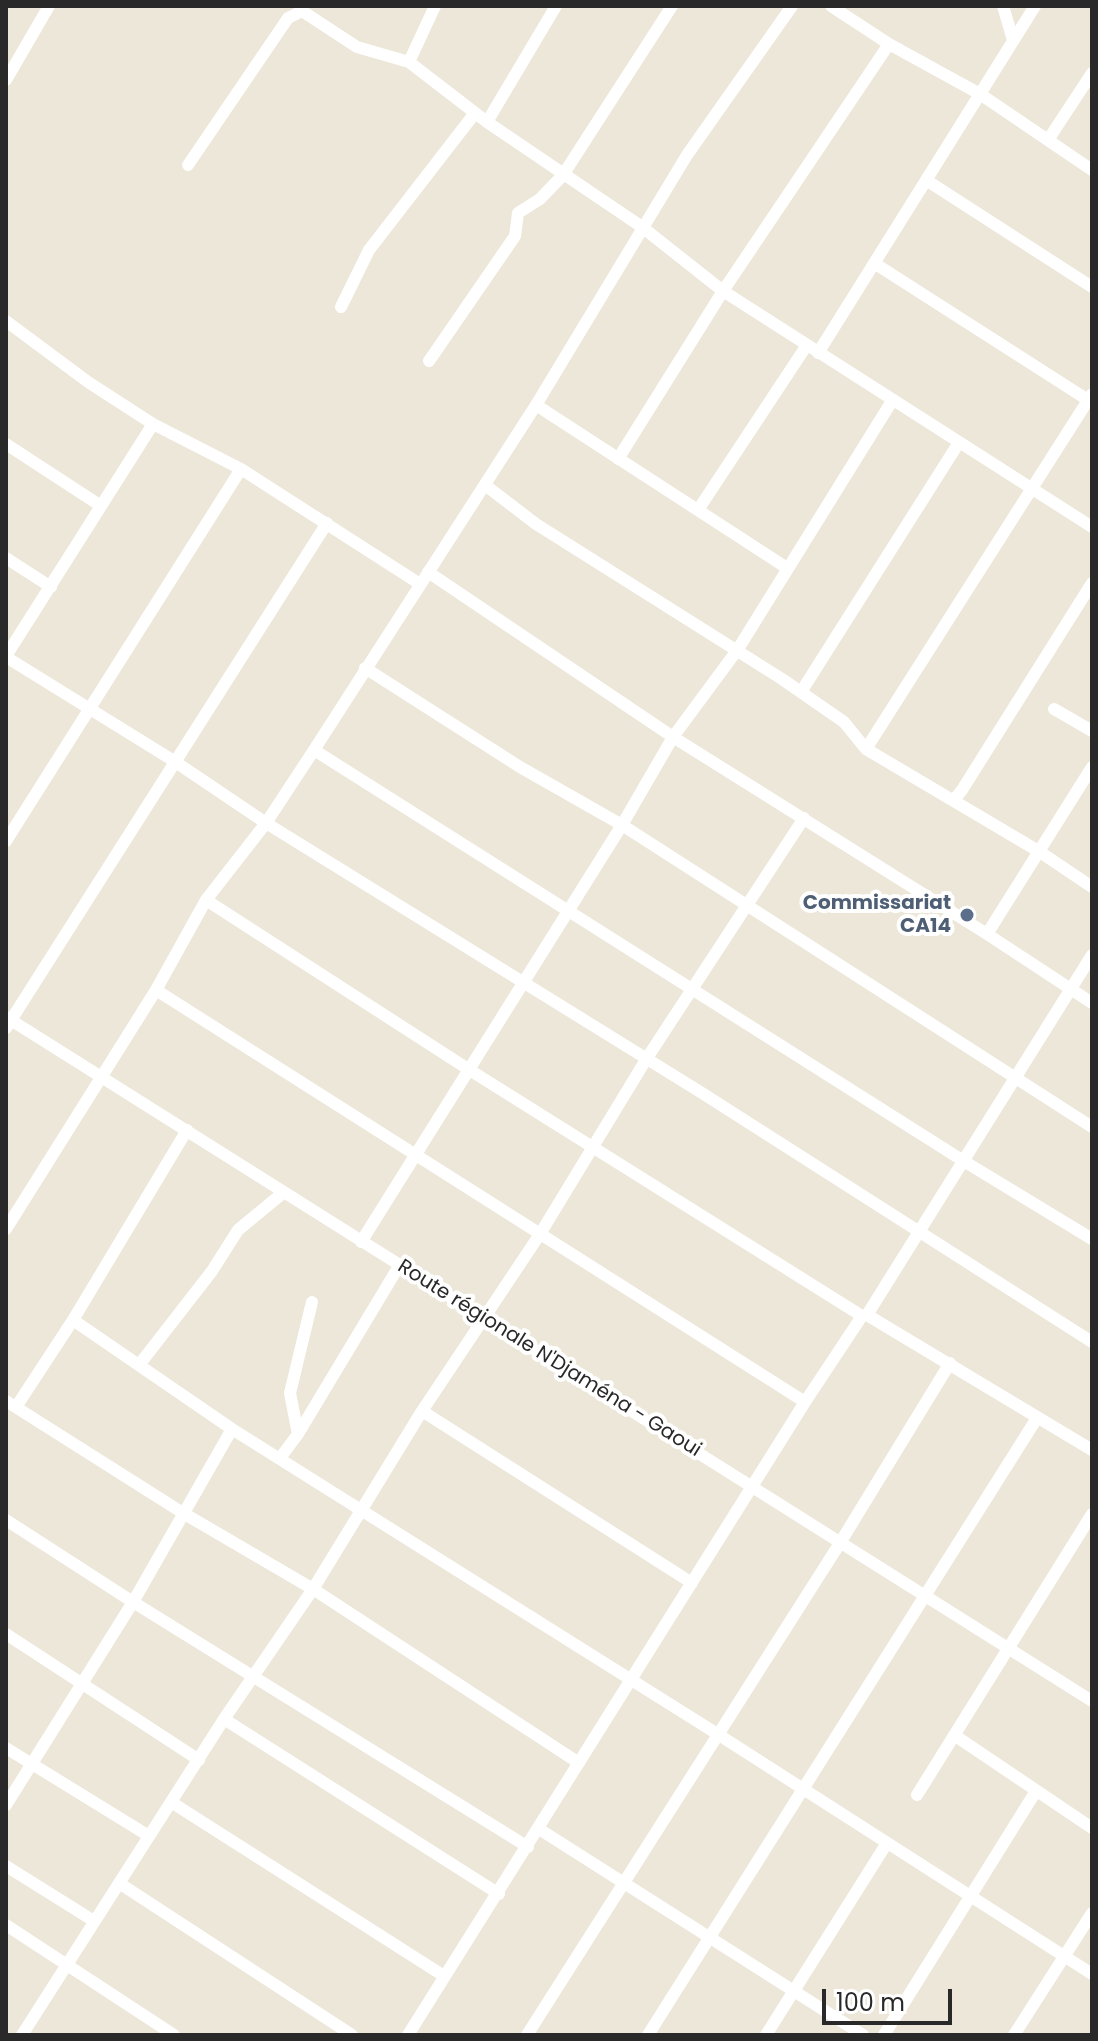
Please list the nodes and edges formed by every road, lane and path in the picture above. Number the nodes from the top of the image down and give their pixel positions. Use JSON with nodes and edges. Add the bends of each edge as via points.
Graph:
{"nodes":[{"id":1,"x":49,"y":6,"type":"edge"},
{"id":2,"x":435,"y":6,"type":"edge"},
{"id":3,"x":556,"y":6,"type":"edge"},
{"id":4,"x":672,"y":6,"type":"edge"},
{"id":5,"x":792,"y":6,"type":"edge"},
{"id":6,"x":831,"y":6,"type":"edge"},
{"id":7,"x":1003,"y":6,"type":"edge"},
{"id":8,"x":1035,"y":6,"type":"edge"},
{"id":9,"x":1013,"y":40,"type":"junction"},
{"id":10,"x":889,"y":44,"type":"junction"},
{"id":11,"x":409,"y":62,"type":"junction"},
{"id":12,"x":1092,"y":73,"type":"edge"},
{"id":13,"x":6,"y":80,"type":"edge"},
{"id":14,"x":980,"y":94,"type":"junction"},
{"id":15,"x":475,"y":113,"type":"junction"},
{"id":16,"x":487,"y":122,"type":"junction"},
{"id":17,"x":1048,"y":140,"type":"junction"},
{"id":18,"x":188,"y":165,"type":"dead end"},
{"id":19,"x":1092,"y":170,"type":"edge"},
{"id":20,"x":563,"y":175,"type":"junction"},
{"id":21,"x":926,"y":180,"type":"junction"},
{"id":22,"x":642,"y":227,"type":"junction"},
{"id":23,"x":874,"y":263,"type":"junction"},
{"id":24,"x":1092,"y":287,"type":"edge"},
{"id":25,"x":723,"y":291,"type":"junction"},
{"id":26,"x":341,"y":307,"type":"dead end"},
{"id":27,"x":6,"y":321,"type":"edge"},
{"id":28,"x":807,"y":345,"type":"junction"},
{"id":29,"x":818,"y":353,"type":"junction"},
{"id":30,"x":429,"y":361,"type":"dead end"},
{"id":31,"x":1090,"y":397,"type":"edge"},
{"id":32,"x":892,"y":401,"type":"junction"},
{"id":33,"x":536,"y":405,"type":"junction"},
{"id":34,"x":153,"y":424,"type":"junction"},
{"id":35,"x":6,"y":444,"type":"edge"},
{"id":36,"x":958,"y":444,"type":"junction"},
{"id":37,"x":618,"y":459,"type":"junction"},
{"id":38,"x":241,"y":469,"type":"junction"},
{"id":39,"x":485,"y":485,"type":"junction"},
{"id":40,"x":1033,"y":491,"type":"junction"},
{"id":41,"x":101,"y":506,"type":"junction"},
{"id":42,"x":698,"y":510,"type":"junction"},
{"id":43,"x":327,"y":523,"type":"junction"},
{"id":44,"x":1092,"y":527,"type":"edge"},
{"id":45,"x":6,"y":558,"type":"edge"},
{"id":46,"x":787,"y":568,"type":"junction"},
{"id":47,"x":428,"y":572,"type":"junction"},
{"id":48,"x":1092,"y":583,"type":"edge"},
{"id":49,"x":420,"y":584,"type":"junction"},
{"id":50,"x":51,"y":587,"type":"junction"},
{"id":51,"x":738,"y":649,"type":"junction"},
{"id":52,"x":6,"y":656,"type":"edge"},
{"id":53,"x":365,"y":668,"type":"junction"},
{"id":54,"x":801,"y":692,"type":"junction"},
{"id":55,"x":1054,"y":709,"type":"dead end"},
{"id":56,"x":91,"y":711,"type":"junction"},
{"id":57,"x":1092,"y":731,"type":"edge"},
{"id":58,"x":673,"y":737,"type":"junction"},
{"id":59,"x":866,"y":749,"type":"junction"},
{"id":60,"x":314,"y":750,"type":"junction"},
{"id":61,"x":174,"y":761,"type":"junction"},
{"id":62,"x":1092,"y":767,"type":"edge"},
{"id":63,"x":954,"y":800,"type":"junction"},
{"id":64,"x":804,"y":818,"type":"junction"},
{"id":65,"x":266,"y":823,"type":"junction"},
{"id":66,"x":622,"y":825,"type":"junction"},
{"id":67,"x":6,"y":841,"type":"edge"},
{"id":68,"x":1040,"y":852,"type":"junction"},
{"id":69,"x":1092,"y":887,"type":"edge"},
{"id":70,"x":206,"y":900,"type":"junction"},
{"id":71,"x":746,"y":905,"type":"junction"},
{"id":72,"x":567,"y":911,"type":"junction"},
{"id":73,"x":987,"y":934,"type":"junction"},
{"id":74,"x":1092,"y":955,"type":"edge"},
{"id":75,"x":525,"y":982,"type":"junction"},
{"id":76,"x":156,"y":990,"type":"junction"},
{"id":77,"x":692,"y":990,"type":"junction"},
{"id":78,"x":1070,"y":990,"type":"junction"},
{"id":79,"x":1092,"y":1003,"type":"edge"},
{"id":80,"x":8,"y":1022,"type":"edge"},
{"id":81,"x":647,"y":1058,"type":"junction"},
{"id":82,"x":468,"y":1069,"type":"junction"},
{"id":83,"x":101,"y":1076,"type":"junction"},
{"id":84,"x":1013,"y":1078,"type":"junction"},
{"id":85,"x":1092,"y":1127,"type":"edge"},
{"id":86,"x":187,"y":1130,"type":"junction"},
{"id":87,"x":594,"y":1147,"type":"junction"},
{"id":88,"x":416,"y":1156,"type":"junction"},
{"id":89,"x":962,"y":1160,"type":"junction"},
{"id":90,"x":284,"y":1192,"type":"junction"},
{"id":91,"x":6,"y":1229,"type":"edge"},
{"id":92,"x":917,"y":1232,"type":"junction"},
{"id":93,"x":540,"y":1234,"type":"junction"},
{"id":94,"x":1092,"y":1239,"type":"edge"},
{"id":95,"x":361,"y":1242,"type":"junction"},
{"id":96,"x":399,"y":1266,"type":"junction"},
{"id":97,"x":312,"y":1302,"type":"dead end"},
{"id":98,"x":864,"y":1315,"type":"junction"},
{"id":99,"x":483,"y":1318,"type":"junction"},
{"id":100,"x":73,"y":1320,"type":"junction"},
{"id":101,"x":1092,"y":1342,"type":"edge"},
{"id":102,"x":950,"y":1363,"type":"junction"},
{"id":103,"x":139,"y":1365,"type":"junction"},
{"id":104,"x":805,"y":1402,"type":"junction"},
{"id":105,"x":11,"y":1404,"type":"edge"},
{"id":106,"x":422,"y":1411,"type":"junction"},
{"id":107,"x":1037,"y":1418,"type":"junction"},
{"id":108,"x":232,"y":1429,"type":"junction"},
{"id":109,"x":298,"y":1434,"type":"junction"},
{"id":110,"x":1092,"y":1450,"type":"edge"},
{"id":111,"x":280,"y":1458,"type":"junction"},
{"id":112,"x":753,"y":1486,"type":"junction"},
{"id":113,"x":360,"y":1511,"type":"junction"},
{"id":114,"x":183,"y":1513,"type":"junction"},
{"id":115,"x":1092,"y":1514,"type":"edge"},
{"id":116,"x":6,"y":1520,"type":"edge"},
{"id":117,"x":840,"y":1543,"type":"junction"},
{"id":118,"x":692,"y":1583,"type":"junction"},
{"id":119,"x":313,"y":1589,"type":"junction"},
{"id":120,"x":924,"y":1596,"type":"junction"},
{"id":121,"x":133,"y":1602,"type":"junction"},
{"id":122,"x":6,"y":1634,"type":"edge"},
{"id":123,"x":1008,"y":1648,"type":"junction"},
{"id":124,"x":252,"y":1677,"type":"junction"},
{"id":125,"x":631,"y":1681,"type":"junction"},
{"id":126,"x":84,"y":1683,"type":"junction"},
{"id":127,"x":1092,"y":1701,"type":"edge"},
{"id":128,"x":224,"y":1719,"type":"junction"},
{"id":129,"x":719,"y":1735,"type":"junction"},
{"id":130,"x":954,"y":1735,"type":"junction"},
{"id":131,"x":6,"y":1748,"type":"edge"},
{"id":132,"x":199,"y":1760,"type":"junction"},
{"id":133,"x":579,"y":1763,"type":"junction"},
{"id":134,"x":33,"y":1764,"type":"junction"},
{"id":135,"x":803,"y":1790,"type":"junction"},
{"id":136,"x":1036,"y":1791,"type":"junction"},
{"id":137,"x":917,"y":1795,"type":"dead end"},
{"id":138,"x":171,"y":1802,"type":"junction"},
{"id":139,"x":6,"y":1805,"type":"edge"},
{"id":140,"x":1092,"y":1828,"type":"edge"},
{"id":141,"x":539,"y":1829,"type":"junction"},
{"id":142,"x":149,"y":1836,"type":"junction"},
{"id":143,"x":887,"y":1843,"type":"junction"},
{"id":144,"x":528,"y":1847,"type":"junction"},
{"id":145,"x":6,"y":1866,"type":"edge"},
{"id":146,"x":119,"y":1883,"type":"junction"},
{"id":147,"x":623,"y":1883,"type":"junction"},
{"id":148,"x":499,"y":1894,"type":"junction"},
{"id":149,"x":971,"y":1896,"type":"junction"},
{"id":150,"x":1092,"y":1913,"type":"edge"},
{"id":151,"x":94,"y":1921,"type":"junction"},
{"id":152,"x":6,"y":1925,"type":"edge"},
{"id":153,"x":711,"y":1936,"type":"junction"},
{"id":154,"x":1066,"y":1957,"type":"junction"},
{"id":155,"x":65,"y":1964,"type":"junction"},
{"id":156,"x":1092,"y":1974,"type":"edge"},
{"id":157,"x":444,"y":1976,"type":"junction"},
{"id":158,"x":795,"y":1989,"type":"junction"},
{"id":159,"x":22,"y":2035,"type":"edge"},
{"id":160,"x":174,"y":2035,"type":"edge"},
{"id":161,"x":352,"y":2035,"type":"edge"},
{"id":162,"x":408,"y":2035,"type":"edge"},
{"id":163,"x":527,"y":2035,"type":"edge"},
{"id":164,"x":648,"y":2035,"type":"edge"},
{"id":165,"x":766,"y":2035,"type":"edge"},
{"id":166,"x":863,"y":2035,"type":"edge"},
{"id":167,"x":884,"y":2035,"type":"edge"},
{"id":168,"x":1015,"y":2035,"type":"edge"}],
"edges":[{"from":1,"to":13,"type":"street"},
{"from":2,"to":11,"type":"street"},
{"from":3,"to":16,"type":"street"},
{"from":4,"to":20,"type":"street"},
{"from":5,"to":22,"type":"street"},
{"from":6,"to":10,"type":"street"},
{"from":7,"to":9,"type":"street"},
{"from":8,"to":9,"type":"street"},
{"from":9,"to":14,"type":"street"},
{"from":10,"to":14,"type":"street"},
{"from":10,"to":25,"type":"street"},
{"from":11,"to":15,"type":"street"},
{"from":11,"to":18,"type":"street","via":[[357,47],[302,11],[288,18]]},
{"from":12,"to":17,"type":"street"},
{"from":14,"to":17,"type":"street"},
{"from":14,"to":21,"type":"street"},
{"from":15,"to":16,"type":"street"},
{"from":15,"to":26,"type":"street","via":[[369,250]]},
{"from":16,"to":20,"type":"street"},
{"from":17,"to":19,"type":"street"},
{"from":20,"to":22,"type":"street"},
{"from":20,"to":30,"type":"street","via":[[518,213],[515,236]]},
{"from":21,"to":23,"type":"street"},
{"from":21,"to":24,"type":"street"},
{"from":22,"to":25,"type":"street"},
{"from":22,"to":33,"type":"street"},
{"from":23,"to":29,"type":"street"},
{"from":23,"to":31,"type":"street"},
{"from":25,"to":28,"type":"street"},
{"from":25,"to":37,"type":"street"},
{"from":27,"to":34,"type":"street"},
{"from":28,"to":29,"type":"street"},
{"from":28,"to":42,"type":"street"},
{"from":29,"to":32,"type":"street"},
{"from":31,"to":40,"type":"street"},
{"from":32,"to":36,"type":"street"},
{"from":32,"to":46,"type":"street"},
{"from":33,"to":37,"type":"street"},
{"from":33,"to":39,"type":"street"},
{"from":34,"to":38,"type":"street"},
{"from":34,"to":41,"type":"street"},
{"from":35,"to":41,"type":"street"},
{"from":36,"to":40,"type":"street"},
{"from":36,"to":54,"type":"street"},
{"from":37,"to":42,"type":"street"},
{"from":38,"to":43,"type":"street"},
{"from":38,"to":56,"type":"street"},
{"from":39,"to":47,"type":"street"},
{"from":39,"to":51,"type":"street","via":[[536,524]]},
{"from":40,"to":44,"type":"street"},
{"from":40,"to":59,"type":"street"},
{"from":41,"to":50,"type":"street"},
{"from":42,"to":46,"type":"street"},
{"from":43,"to":49,"type":"street"},
{"from":43,"to":61,"type":"street"},
{"from":45,"to":50,"type":"street"},
{"from":46,"to":51,"type":"street"},
{"from":47,"to":49,"type":"street"},
{"from":47,"to":58,"type":"street"},
{"from":48,"to":63,"type":"street"},
{"from":49,"to":53,"type":"street"},
{"from":50,"to":52,"type":"street"},
{"from":51,"to":54,"type":"street"},
{"from":51,"to":58,"type":"street"},
{"from":52,"to":56,"type":"street"},
{"from":53,"to":60,"type":"street"},
{"from":53,"to":66,"type":"street"},
{"from":54,"to":59,"type":"street","via":[[844,722]]},
{"from":55,"to":57,"type":"street"},
{"from":56,"to":61,"type":"street"},
{"from":56,"to":67,"type":"street"},
{"from":58,"to":64,"type":"street"},
{"from":58,"to":66,"type":"street"},
{"from":59,"to":63,"type":"street"},
{"from":60,"to":65,"type":"street"},
{"from":60,"to":72,"type":"street"},
{"from":61,"to":65,"type":"street"},
{"from":61,"to":80,"type":"street"},
{"from":62,"to":68,"type":"street"},
{"from":63,"to":68,"type":"street"},
{"from":64,"to":71,"type":"street"},
{"from":64,"to":73,"type":"street"},
{"from":65,"to":70,"type":"street"},
{"from":65,"to":75,"type":"street"},
{"from":66,"to":71,"type":"street"},
{"from":66,"to":72,"type":"street"},
{"from":68,"to":69,"type":"street"},
{"from":68,"to":73,"type":"street"},
{"from":70,"to":76,"type":"street"},
{"from":70,"to":82,"type":"street"},
{"from":71,"to":77,"type":"street"},
{"from":71,"to":84,"type":"street"},
{"from":72,"to":75,"type":"street"},
{"from":72,"to":77,"type":"street"},
{"from":73,"to":78,"type":"street"},
{"from":74,"to":78,"type":"street"},
{"from":75,"to":81,"type":"street"},
{"from":75,"to":82,"type":"street"},
{"from":76,"to":83,"type":"street"},
{"from":76,"to":88,"type":"street"},
{"from":77,"to":81,"type":"street"},
{"from":77,"to":89,"type":"street"},
{"from":78,"to":79,"type":"street"},
{"from":78,"to":84,"type":"street"},
{"from":80,"to":83,"type":"street","name":"Route régionale N'Djaména - Gaoui"},
{"from":81,"to":87,"type":"street"},
{"from":81,"to":92,"type":"street"},
{"from":82,"to":87,"type":"street"},
{"from":82,"to":88,"type":"street"},
{"from":83,"to":86,"type":"street","name":"Route régionale N'Djaména - Gaoui"},
{"from":83,"to":91,"type":"street"},
{"from":84,"to":85,"type":"street"},
{"from":84,"to":89,"type":"street"},
{"from":86,"to":90,"type":"street","name":"Route régionale N'Djaména - Gaoui"},
{"from":86,"to":100,"type":"street"},
{"from":87,"to":93,"type":"street"},
{"from":87,"to":98,"type":"street"},
{"from":88,"to":93,"type":"street"},
{"from":88,"to":95,"type":"street"},
{"from":89,"to":92,"type":"street"},
{"from":89,"to":94,"type":"street"},
{"from":90,"to":95,"type":"street","name":"Route régionale N'Djaména - Gaoui"},
{"from":90,"to":103,"type":"street","via":[[238,1230]]},
{"from":92,"to":98,"type":"street"},
{"from":92,"to":101,"type":"street"},
{"from":93,"to":99,"type":"street"},
{"from":93,"to":104,"type":"street"},
{"from":95,"to":96,"type":"street","name":"Route régionale N'Djaména - Gaoui"},
{"from":96,"to":99,"type":"street","name":"Route régionale N'Djaména - Gaoui"},
{"from":96,"to":109,"type":"street"},
{"from":97,"to":109,"type":"street","via":[[290,1393]]},
{"from":98,"to":102,"type":"street"},
{"from":98,"to":104,"type":"street"},
{"from":99,"to":106,"type":"street"},
{"from":99,"to":112,"type":"street","name":"Route régionale N'Djaména - Gaoui"},
{"from":100,"to":103,"type":"street"},
{"from":100,"to":105,"type":"street"},
{"from":102,"to":107,"type":"street"},
{"from":102,"to":117,"type":"street"},
{"from":103,"to":108,"type":"street"},
{"from":104,"to":112,"type":"street"},
{"from":105,"to":114,"type":"street"},
{"from":106,"to":113,"type":"street"},
{"from":106,"to":118,"type":"street"},
{"from":107,"to":110,"type":"street"},
{"from":107,"to":120,"type":"street"},
{"from":108,"to":111,"type":"street"},
{"from":108,"to":114,"type":"street"},
{"from":109,"to":111,"type":"street"},
{"from":111,"to":113,"type":"street"},
{"from":112,"to":117,"type":"street","name":"Route régionale N'Djaména - Gaoui"},
{"from":112,"to":118,"type":"street"},
{"from":113,"to":119,"type":"street"},
{"from":113,"to":125,"type":"street"},
{"from":114,"to":119,"type":"street"},
{"from":114,"to":121,"type":"street"},
{"from":115,"to":123,"type":"street"},
{"from":116,"to":121,"type":"street"},
{"from":117,"to":120,"type":"street","name":"Route régionale N'Djaména - Gaoui"},
{"from":117,"to":129,"type":"street"},
{"from":118,"to":125,"type":"street"},
{"from":119,"to":124,"type":"street"},
{"from":119,"to":133,"type":"street"},
{"from":120,"to":123,"type":"street","name":"Route régionale N'Djaména - Gaoui"},
{"from":120,"to":135,"type":"street"},
{"from":121,"to":124,"type":"street"},
{"from":121,"to":126,"type":"street"},
{"from":122,"to":126,"type":"street"},
{"from":123,"to":127,"type":"street","name":"Route régionale N'Djaména - Gaoui"},
{"from":123,"to":130,"type":"street"},
{"from":124,"to":128,"type":"street"},
{"from":124,"to":144,"type":"street"},
{"from":125,"to":129,"type":"street"},
{"from":125,"to":133,"type":"street"},
{"from":126,"to":132,"type":"street"},
{"from":126,"to":134,"type":"street"},
{"from":128,"to":132,"type":"street"},
{"from":128,"to":148,"type":"street"},
{"from":129,"to":135,"type":"street"},
{"from":129,"to":147,"type":"street"},
{"from":130,"to":136,"type":"street"},
{"from":130,"to":137,"type":"street"},
{"from":131,"to":134,"type":"street"},
{"from":132,"to":138,"type":"street"},
{"from":133,"to":141,"type":"street"},
{"from":134,"to":139,"type":"street"},
{"from":134,"to":142,"type":"street"},
{"from":135,"to":143,"type":"street"},
{"from":135,"to":153,"type":"street"},
{"from":136,"to":140,"type":"street"},
{"from":136,"to":149,"type":"street"},
{"from":138,"to":142,"type":"street"},
{"from":138,"to":157,"type":"street"},
{"from":141,"to":144,"type":"street"},
{"from":141,"to":147,"type":"street"},
{"from":142,"to":146,"type":"street"},
{"from":143,"to":149,"type":"street"},
{"from":143,"to":158,"type":"street"},
{"from":144,"to":148,"type":"street"},
{"from":145,"to":151,"type":"street"},
{"from":146,"to":151,"type":"street"},
{"from":146,"to":161,"type":"street"},
{"from":147,"to":153,"type":"street"},
{"from":147,"to":163,"type":"street"},
{"from":148,"to":157,"type":"street"},
{"from":149,"to":154,"type":"street"},
{"from":149,"to":167,"type":"street"},
{"from":150,"to":154,"type":"street"},
{"from":151,"to":155,"type":"street"},
{"from":152,"to":155,"type":"street"},
{"from":153,"to":158,"type":"street"},
{"from":153,"to":164,"type":"street"},
{"from":154,"to":156,"type":"street"},
{"from":154,"to":168,"type":"street"},
{"from":155,"to":159,"type":"street"},
{"from":155,"to":160,"type":"street"},
{"from":157,"to":162,"type":"street"},
{"from":158,"to":165,"type":"street"},
{"from":158,"to":166,"type":"street"}]}
